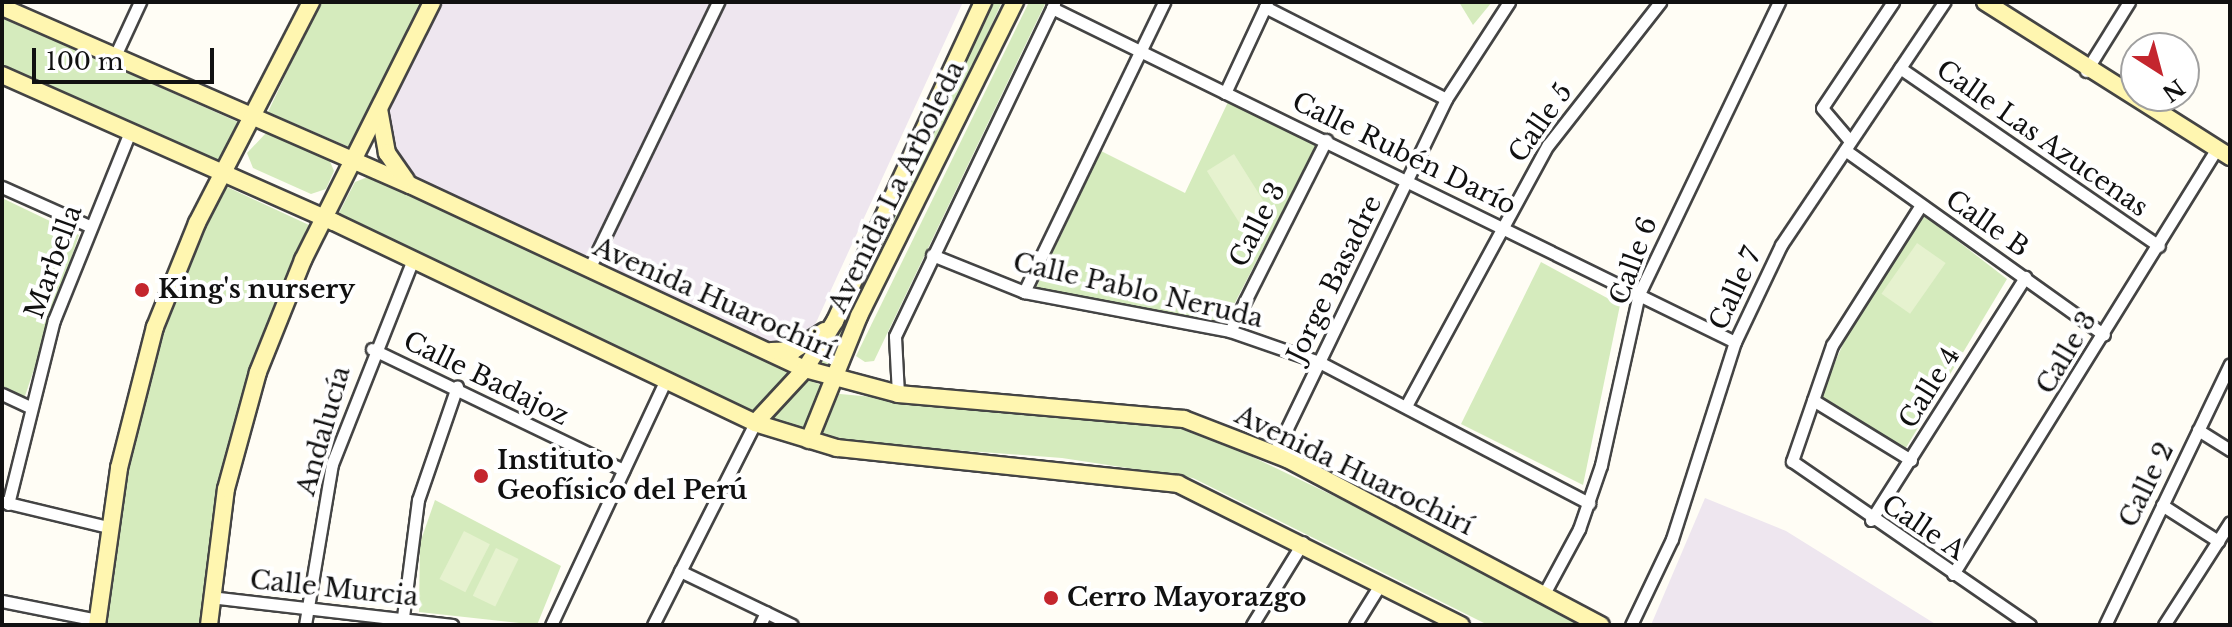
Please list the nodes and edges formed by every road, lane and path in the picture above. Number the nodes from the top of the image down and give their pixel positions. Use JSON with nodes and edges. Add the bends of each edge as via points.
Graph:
{"nodes":[{"id":1,"x":140,"y":2,"type":"edge"},
{"id":2,"x":311,"y":2,"type":"edge"},
{"id":3,"x":432,"y":2,"type":"edge"},
{"id":4,"x":718,"y":2,"type":"edge"},
{"id":5,"x":983,"y":2,"type":"edge"},
{"id":6,"x":1015,"y":2,"type":"edge"},
{"id":7,"x":1164,"y":2,"type":"edge"},
{"id":8,"x":1509,"y":2,"type":"edge"},
{"id":9,"x":1660,"y":2,"type":"edge"},
{"id":10,"x":1779,"y":2,"type":"edge"},
{"id":11,"x":1893,"y":2,"type":"edge"},
{"id":12,"x":1944,"y":2,"type":"edge"},
{"id":13,"x":1985,"y":2,"type":"edge"},
{"id":14,"x":2129,"y":2,"type":"edge"},
{"id":15,"x":1266,"y":4,"type":"edge"},
{"id":16,"x":1054,"y":5,"type":"edge"},
{"id":17,"x":5,"y":6,"type":"edge"},
{"id":18,"x":1139,"y":54,"type":"junction"},
{"id":19,"x":114,"y":58,"type":"junction"},
{"id":20,"x":1900,"y":68,"type":"junction"},
{"id":21,"x":2086,"y":71,"type":"junction"},
{"id":22,"x":2,"y":75,"type":"edge"},
{"id":23,"x":1225,"y":93,"type":"junction"},
{"id":24,"x":1446,"y":99,"type":"junction"},
{"id":25,"x":379,"y":109,"type":"junction"},
{"id":26,"x":251,"y":119,"type":"junction"},
{"id":27,"x":130,"y":132,"type":"junction"},
{"id":28,"x":1326,"y":140,"type":"junction"},
{"id":29,"x":1848,"y":145,"type":"junction"},
{"id":30,"x":2222,"y":154,"type":"edge"},
{"id":31,"x":352,"y":162,"type":"junction"},
{"id":32,"x":223,"y":173,"type":"junction"},
{"id":33,"x":1408,"y":178,"type":"junction"},
{"id":34,"x":410,"y":185,"type":"junction"},
{"id":35,"x":2,"y":187,"type":"edge"},
{"id":36,"x":1921,"y":205,"type":"junction"},
{"id":37,"x":324,"y":218,"type":"junction"},
{"id":38,"x":1501,"y":224,"type":"junction"},
{"id":39,"x":89,"y":226,"type":"junction"},
{"id":40,"x":2159,"y":246,"type":"junction"},
{"id":41,"x":932,"y":255,"type":"junction"},
{"id":42,"x":413,"y":259,"type":"junction"},
{"id":43,"x":589,"y":269,"type":"junction"},
{"id":44,"x":2025,"y":277,"type":"junction"},
{"id":45,"x":1024,"y":292,"type":"junction"},
{"id":46,"x":1639,"y":294,"type":"junction"},
{"id":47,"x":835,"y":321,"type":"junction"},
{"id":48,"x":1230,"y":331,"type":"junction"},
{"id":49,"x":2104,"y":335,"type":"junction"},
{"id":50,"x":1735,"y":342,"type":"junction"},
{"id":51,"x":372,"y":349,"type":"junction"},
{"id":52,"x":762,"y":351,"type":"junction"},
{"id":53,"x":1319,"y":362,"type":"junction"},
{"id":54,"x":2230,"y":364,"type":"edge"},
{"id":55,"x":805,"y":369,"type":"junction"},
{"id":56,"x":666,"y":379,"type":"junction"},
{"id":57,"x":835,"y":380,"type":"junction"},
{"id":58,"x":457,"y":387,"type":"junction"},
{"id":59,"x":2,"y":394,"type":"edge"},
{"id":60,"x":898,"y":394,"type":"junction"},
{"id":61,"x":1813,"y":400,"type":"junction"},
{"id":62,"x":1406,"y":406,"type":"junction"},
{"id":63,"x":30,"y":407,"type":"junction"},
{"id":64,"x":755,"y":423,"type":"junction"},
{"id":65,"x":2198,"y":430,"type":"junction"},
{"id":66,"x":809,"y":440,"type":"junction"},
{"id":67,"x":2230,"y":450,"type":"edge"},
{"id":68,"x":1275,"y":453,"type":"junction"},
{"id":69,"x":1911,"y":460,"type":"junction"},
{"id":70,"x":623,"y":470,"type":"junction"},
{"id":71,"x":5,"y":502,"type":"edge"},
{"id":72,"x":1589,"y":503,"type":"junction"},
{"id":73,"x":2162,"y":505,"type":"junction"},
{"id":74,"x":1871,"y":520,"type":"junction"},
{"id":75,"x":2230,"y":522,"type":"edge"},
{"id":76,"x":108,"y":527,"type":"junction"},
{"id":77,"x":2218,"y":541,"type":"junction"},
{"id":78,"x":1303,"y":542,"type":"junction"},
{"id":79,"x":680,"y":571,"type":"junction"},
{"id":80,"x":1953,"y":574,"type":"junction"},
{"id":81,"x":1381,"y":583,"type":"junction"},
{"id":82,"x":1545,"y":592,"type":"junction"},
{"id":83,"x":210,"y":597,"type":"junction"},
{"id":84,"x":2,"y":601,"type":"edge"},
{"id":85,"x":306,"y":608,"type":"junction"},
{"id":86,"x":766,"y":612,"type":"junction"},
{"id":87,"x":403,"y":617,"type":"junction"},
{"id":88,"x":97,"y":622,"type":"edge"},
{"id":89,"x":209,"y":625,"type":"edge"},
{"id":90,"x":305,"y":625,"type":"edge"},
{"id":91,"x":452,"y":625,"type":"edge"},
{"id":92,"x":551,"y":625,"type":"edge"},
{"id":93,"x":653,"y":625,"type":"edge"},
{"id":94,"x":760,"y":625,"type":"edge"},
{"id":95,"x":792,"y":625,"type":"edge"},
{"id":96,"x":1252,"y":625,"type":"edge"},
{"id":97,"x":1355,"y":625,"type":"edge"},
{"id":98,"x":1461,"y":625,"type":"edge"},
{"id":99,"x":1601,"y":625,"type":"edge"},
{"id":100,"x":1631,"y":625,"type":"edge"},
{"id":101,"x":2030,"y":625,"type":"edge"},
{"id":102,"x":2105,"y":625,"type":"edge"},
{"id":103,"x":2164,"y":625,"type":"edge"}],
"edges":[{"from":1,"to":19,"type":"street"},
{"from":2,"to":26,"type":"street"},
{"from":3,"to":25,"type":"street"},
{"from":4,"to":43,"type":"street"},
{"from":5,"to":47,"type":"street","name":"Avenida La Arboleda"},
{"from":6,"to":57,"type":"street","name":"Avenida La Arboleda","via":[[859,316]]},
{"from":7,"to":18,"type":"street"},
{"from":8,"to":24,"type":"street","name":"Jorge Basadre"},
{"from":9,"to":38,"type":"street","name":"Calle 5","via":[[1548,145]]},
{"from":10,"to":46,"type":"street","name":"Calle 6"},
{"from":11,"to":29,"type":"street","name":"Calle B","via":[[1822,108]]},
{"from":12,"to":20,"type":"street","name":"Calle 7"},
{"from":13,"to":21,"type":"street"},
{"from":14,"to":21,"type":"street"},
{"from":15,"to":23,"type":"street"},
{"from":15,"to":24,"type":"street"},
{"from":16,"to":18,"type":"street","name":"Calle Rubén Darío"},
{"from":16,"to":41,"type":"street"},
{"from":17,"to":19,"type":"street","name":"Avenida Huarochirí"},
{"from":18,"to":23,"type":"street","name":"Calle Rubén Darío"},
{"from":18,"to":45,"type":"street"},
{"from":19,"to":26,"type":"street","name":"Avenida Huarochirí"},
{"from":20,"to":29,"type":"street","name":"Calle 7"},
{"from":20,"to":40,"type":"street","name":"Calle Las Azucenas"},
{"from":21,"to":30,"type":"street"},
{"from":22,"to":27,"type":"street"},
{"from":23,"to":28,"type":"street","name":"Calle Rubén Darío"},
{"from":24,"to":33,"type":"street","name":"Jorge Basadre"},
{"from":25,"to":31,"type":"street"},
{"from":25,"to":34,"type":"street","via":[[387,153]]},
{"from":26,"to":31,"type":"street","name":"Avenida Huarochirí"},
{"from":26,"to":32,"type":"street"},
{"from":27,"to":32,"type":"street"},
{"from":27,"to":39,"type":"street","name":"Marbella"},
{"from":28,"to":33,"type":"street","name":"Calle Rubén Darío"},
{"from":28,"to":48,"type":"street","name":"Calle 3"},
{"from":29,"to":36,"type":"street","name":"Calle B"},
{"from":29,"to":50,"type":"street","name":"Calle 7","via":[[1781,245]]},
{"from":30,"to":40,"type":"street","name":"Calle 3"},
{"from":31,"to":34,"type":"street","name":"Avenida Huarochirí"},
{"from":31,"to":37,"type":"street"},
{"from":32,"to":37,"type":"street"},
{"from":32,"to":76,"type":"street","via":[[155,327]]},
{"from":33,"to":38,"type":"street","name":"Calle Rubén Darío"},
{"from":33,"to":53,"type":"street","name":"Jorge Basadre"},
{"from":34,"to":43,"type":"street","name":"Avenida Huarochirí"},
{"from":35,"to":39,"type":"street"},
{"from":36,"to":44,"type":"street","name":"Calle B"},
{"from":36,"to":61,"type":"street","via":[[1858,297]]},
{"from":37,"to":42,"type":"street"},
{"from":37,"to":83,"type":"street","via":[[239,435]]},
{"from":38,"to":46,"type":"street","name":"Calle Rubén Darío"},
{"from":38,"to":62,"type":"street","name":"Calle 5"},
{"from":39,"to":63,"type":"street","name":"Marbella"},
{"from":40,"to":49,"type":"street","name":"Calle 3"},
{"from":41,"to":45,"type":"street","name":"Calle Pablo Neruda"},
{"from":41,"to":60,"type":"street","via":[[895,336]]},
{"from":42,"to":51,"type":"street","name":"Andalucía"},
{"from":42,"to":56,"type":"street"},
{"from":43,"to":52,"type":"street","name":"Avenida Huarochirí"},
{"from":44,"to":49,"type":"street","name":"Calle B"},
{"from":44,"to":69,"type":"street","name":"Calle 4"},
{"from":45,"to":48,"type":"street","name":"Calle Pablo Neruda"},
{"from":46,"to":50,"type":"street","name":"Calle Rubén Darío"},
{"from":46,"to":72,"type":"street","name":"Calle 6"},
{"from":47,"to":52,"type":"street","via":[[794,350]]},
{"from":47,"to":55,"type":"street","name":"Avenida La Arboleda"},
{"from":48,"to":53,"type":"street","name":"Calle Pablo Neruda"},
{"from":49,"to":80,"type":"street","name":"Calle 3"},
{"from":50,"to":100,"type":"street","name":"Calle 7","via":[[1672,539]]},
{"from":51,"to":58,"type":"street","name":"Calle Badajoz"},
{"from":51,"to":85,"type":"street","name":"Andalucía","via":[[332,464]]},
{"from":52,"to":55,"type":"street","name":"Avenida Huarochirí"},
{"from":53,"to":62,"type":"street","name":"Calle Pablo Neruda"},
{"from":53,"to":68,"type":"street","name":"Jorge Basadre"},
{"from":54,"to":65,"type":"street","name":"Calle 2"},
{"from":55,"to":57,"type":"street","name":"Avenida Huarochirí"},
{"from":55,"to":64,"type":"street","name":"Avenida La Arboleda"},
{"from":56,"to":64,"type":"street"},
{"from":56,"to":70,"type":"street"},
{"from":57,"to":60,"type":"street","name":"Avenida Huarochirí"},
{"from":57,"to":66,"type":"street","name":"Avenida La Arboleda"},
{"from":58,"to":70,"type":"street","name":"Calle Badajoz"},
{"from":58,"to":87,"type":"street","via":[[418,500]]},
{"from":59,"to":63,"type":"street"},
{"from":60,"to":68,"type":"street","name":"Avenida Huarochirí","via":[[1152,413]]},
{"from":61,"to":69,"type":"street"},
{"from":61,"to":74,"type":"street","name":"Calle A","via":[[1793,465]]},
{"from":62,"to":72,"type":"street","name":"Calle Pablo Neruda"},
{"from":63,"to":71,"type":"street","name":"Marbella"},
{"from":64,"to":66,"type":"street"},
{"from":64,"to":79,"type":"street"},
{"from":65,"to":67,"type":"street"},
{"from":65,"to":73,"type":"street","name":"Calle 2"},
{"from":66,"to":78,"type":"street","via":[[1178,484]]},
{"from":68,"to":82,"type":"street","name":"Avenida Huarochirí"},
{"from":69,"to":74,"type":"street","name":"Calle 4"},
{"from":70,"to":92,"type":"street"},
{"from":71,"to":76,"type":"street"},
{"from":72,"to":82,"type":"street","name":"Calle 6"},
{"from":73,"to":77,"type":"street"},
{"from":73,"to":102,"type":"street","name":"Calle 2"},
{"from":74,"to":80,"type":"street","name":"Calle A"},
{"from":75,"to":77,"type":"street"},
{"from":76,"to":88,"type":"street"},
{"from":77,"to":103,"type":"street"},
{"from":78,"to":81,"type":"street"},
{"from":78,"to":96,"type":"street"},
{"from":79,"to":86,"type":"street"},
{"from":79,"to":93,"type":"street"},
{"from":80,"to":101,"type":"street","name":"Calle A"},
{"from":81,"to":97,"type":"street"},
{"from":81,"to":98,"type":"street"},
{"from":82,"to":99,"type":"street","name":"Avenida Huarochirí"},
{"from":83,"to":85,"type":"street","name":"Calle Murcia"},
{"from":83,"to":89,"type":"street"},
{"from":84,"to":88,"type":"street"},
{"from":85,"to":87,"type":"street","name":"Calle Murcia"},
{"from":85,"to":90,"type":"street","name":"Andalucía"},
{"from":86,"to":94,"type":"street"},
{"from":86,"to":95,"type":"street"},
{"from":87,"to":91,"type":"street","name":"Calle Murcia"}]}
